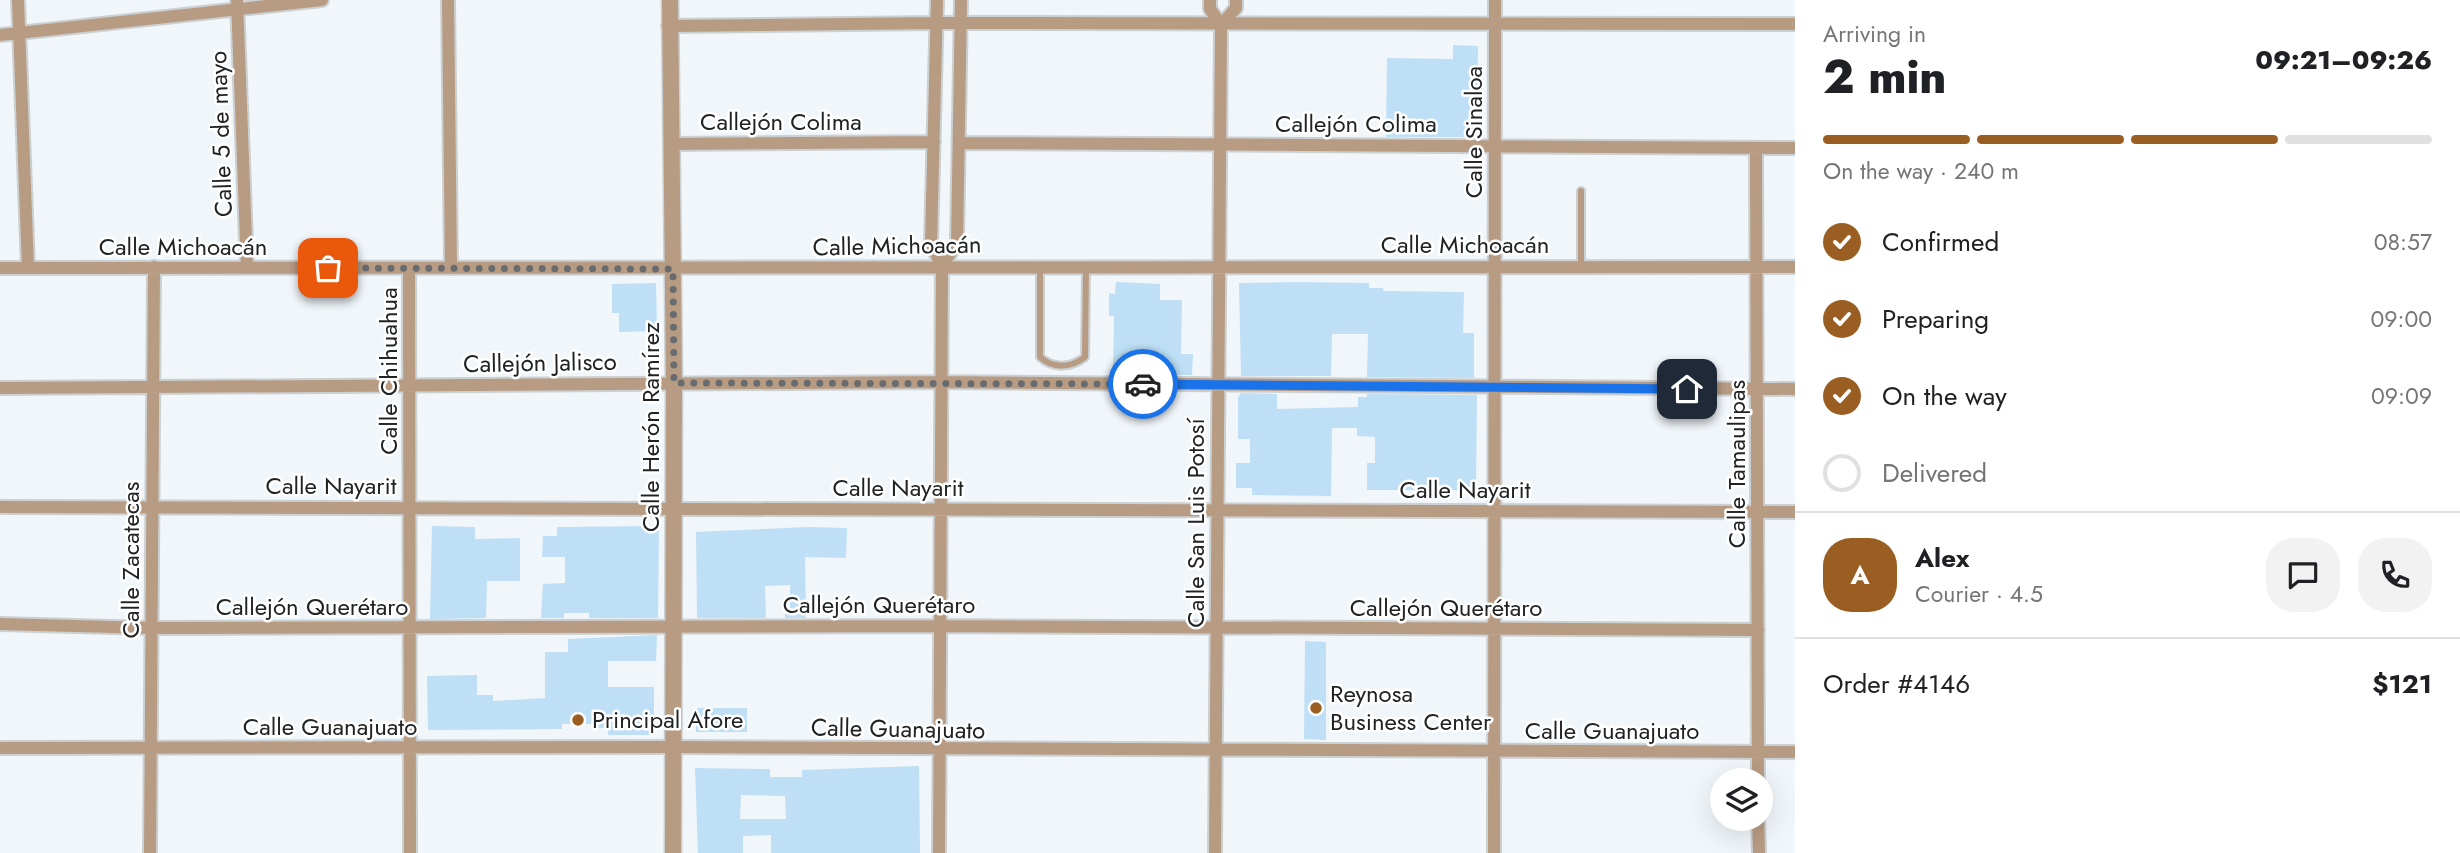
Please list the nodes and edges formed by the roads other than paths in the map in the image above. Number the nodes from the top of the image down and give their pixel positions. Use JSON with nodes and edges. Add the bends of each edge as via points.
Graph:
{"nodes":[{"id":1,"x":18,"y":0,"type":"edge"},
{"id":2,"x":322,"y":0,"type":"edge"},
{"id":3,"x":448,"y":0,"type":"edge"},
{"id":4,"x":670,"y":0,"type":"edge"},
{"id":5,"x":936,"y":0,"type":"edge"},
{"id":6,"x":961,"y":0,"type":"edge"},
{"id":7,"x":1210,"y":0,"type":"edge"},
{"id":8,"x":1236,"y":0,"type":"edge"},
{"id":9,"x":1495,"y":0,"type":"edge"},
{"id":10,"x":237,"y":5,"type":"edge"},
{"id":11,"x":936,"y":23,"type":"junction"},
{"id":12,"x":961,"y":23,"type":"junction"},
{"id":13,"x":1495,"y":24,"type":"junction"},
{"id":14,"x":1795,"y":24,"type":"edge"},
{"id":15,"x":1221,"y":25,"type":"junction"},
{"id":16,"x":668,"y":26,"type":"junction"},
{"id":17,"x":20,"y":33,"type":"junction"},
{"id":18,"x":0,"y":35,"type":"edge"},
{"id":19,"x":934,"y":142,"type":"junction"},
{"id":20,"x":959,"y":143,"type":"junction"},
{"id":21,"x":670,"y":144,"type":"junction"},
{"id":22,"x":1218,"y":144,"type":"junction"},
{"id":23,"x":1495,"y":145,"type":"junction"},
{"id":24,"x":1756,"y":148,"type":"junction"},
{"id":25,"x":1795,"y":148,"type":"edge"},
{"id":26,"x":1581,"y":191,"type":"dead end"},
{"id":27,"x":1086,"y":265,"type":"junction"},
{"id":28,"x":1218,"y":265,"type":"junction"},
{"id":29,"x":942,"y":266,"type":"junction"},
{"id":30,"x":1040,"y":266,"type":"junction"},
{"id":31,"x":1495,"y":266,"type":"junction"},
{"id":32,"x":154,"y":267,"type":"junction"},
{"id":33,"x":247,"y":267,"type":"junction"},
{"id":34,"x":1581,"y":267,"type":"junction"},
{"id":35,"x":1758,"y":267,"type":"junction"},
{"id":36,"x":1795,"y":267,"type":"edge"},
{"id":37,"x":0,"y":268,"type":"edge"},
{"id":38,"x":28,"y":268,"type":"junction"},
{"id":39,"x":409,"y":268,"type":"junction"},
{"id":40,"x":451,"y":268,"type":"junction"},
{"id":41,"x":673,"y":269,"type":"junction"},
{"id":42,"x":939,"y":382,"type":"junction"},
{"id":43,"x":674,"y":383,"type":"junction"},
{"id":44,"x":1217,"y":385,"type":"junction"},
{"id":45,"x":152,"y":386,"type":"junction"},
{"id":46,"x":410,"y":386,"type":"junction"},
{"id":47,"x":0,"y":388,"type":"edge"},
{"id":48,"x":1495,"y":388,"type":"junction"},
{"id":49,"x":1758,"y":389,"type":"junction"},
{"id":50,"x":1795,"y":389,"type":"edge"},
{"id":51,"x":0,"y":507,"type":"edge"},
{"id":52,"x":152,"y":507,"type":"junction"},
{"id":53,"x":410,"y":508,"type":"junction"},
{"id":54,"x":673,"y":508,"type":"junction"},
{"id":55,"x":939,"y":509,"type":"junction"},
{"id":56,"x":1217,"y":511,"type":"junction"},
{"id":57,"x":1495,"y":511,"type":"junction"},
{"id":58,"x":1758,"y":512,"type":"junction"},
{"id":59,"x":1795,"y":512,"type":"edge"},
{"id":60,"x":0,"y":624,"type":"edge"},
{"id":61,"x":939,"y":625,"type":"junction"},
{"id":62,"x":673,"y":627,"type":"junction"},
{"id":63,"x":151,"y":628,"type":"junction"},
{"id":64,"x":410,"y":628,"type":"junction"},
{"id":65,"x":1216,"y":629,"type":"junction"},
{"id":66,"x":1494,"y":629,"type":"junction"},
{"id":67,"x":1758,"y":630,"type":"junction"},
{"id":68,"x":410,"y":747,"type":"junction"},
{"id":69,"x":673,"y":747,"type":"junction"},
{"id":70,"x":0,"y":748,"type":"edge"},
{"id":71,"x":151,"y":748,"type":"junction"},
{"id":72,"x":1216,"y":750,"type":"junction"},
{"id":73,"x":940,"y":751,"type":"junction"},
{"id":74,"x":1494,"y":751,"type":"junction"},
{"id":75,"x":1758,"y":752,"type":"junction"},
{"id":76,"x":1795,"y":752,"type":"edge"},
{"id":77,"x":1758,"y":768,"type":"edge"},
{"id":78,"x":1759,"y":831,"type":"edge"},
{"id":79,"x":150,"y":853,"type":"edge"},
{"id":80,"x":410,"y":853,"type":"edge"},
{"id":81,"x":673,"y":853,"type":"edge"},
{"id":82,"x":939,"y":853,"type":"edge"},
{"id":83,"x":1215,"y":853,"type":"edge"},
{"id":84,"x":1494,"y":853,"type":"edge"},
{"id":85,"x":1759,"y":853,"type":"edge"}],
"edges":[{"from":1,"to":17,"type":"street"},
{"from":2,"to":10,"type":"street"},
{"from":3,"to":40,"type":"street"},
{"from":4,"to":16,"type":"street","name":"Calle Herón Ramírez"},
{"from":5,"to":11,"type":"street"},
{"from":6,"to":12,"type":"street"},
{"from":7,"to":15,"type":"street","name":"Calle San Luis Potosí","via":[[1210,9]]},
{"from":8,"to":15,"type":"street","name":"Calle San Luis Potosí","via":[[1236,8]]},
{"from":9,"to":13,"type":"street","name":"Calle Sinaloa"},
{"from":10,"to":17,"type":"street"},
{"from":10,"to":33,"type":"street","name":"Calle 5 de mayo"},
{"from":11,"to":12,"type":"street"},
{"from":11,"to":16,"type":"street"},
{"from":11,"to":19,"type":"street"},
{"from":12,"to":15,"type":"street"},
{"from":12,"to":20,"type":"street"},
{"from":13,"to":14,"type":"street"},
{"from":13,"to":15,"type":"street"},
{"from":13,"to":23,"type":"street","name":"Calle Sinaloa"},
{"from":15,"to":22,"type":"street","name":"Calle San Luis Potosí"},
{"from":16,"to":21,"type":"street","name":"Calle Herón Ramírez"},
{"from":17,"to":18,"type":"street"},
{"from":17,"to":38,"type":"street"},
{"from":19,"to":21,"type":"street","name":"Callejón Colima"},
{"from":19,"to":29,"type":"street","via":[[931,244]]},
{"from":20,"to":22,"type":"street","name":"Callejón Colima"},
{"from":20,"to":29,"type":"street","via":[[957,243]]},
{"from":21,"to":41,"type":"street","name":"Calle Herón Ramírez"},
{"from":22,"to":23,"type":"street","name":"Callejón Colima"},
{"from":22,"to":28,"type":"street","name":"Calle San Luis Potosí"},
{"from":23,"to":24,"type":"street","name":"Callejón Colima"},
{"from":23,"to":31,"type":"street","name":"Calle Sinaloa"},
{"from":24,"to":25,"type":"street","name":"Callejón Colima"},
{"from":24,"to":35,"type":"street","name":"Calle Tamaulipas"},
{"from":26,"to":34,"type":"lane"},
{"from":27,"to":28,"type":"street","name":"Calle Michoacán"},
{"from":27,"to":30,"type":"street","name":"Calle Michoacán"},
{"from":27,"to":30,"type":"lane","via":[[1085,357],[1063,366],[1040,357]]},
{"from":28,"to":31,"type":"street","name":"Calle Michoacán"},
{"from":28,"to":44,"type":"street","name":"Calle San Luis Potosí"},
{"from":29,"to":30,"type":"street","name":"Calle Michoacán"},
{"from":29,"to":41,"type":"street","name":"Calle Michoacán"},
{"from":29,"to":42,"type":"street"},
{"from":31,"to":34,"type":"street","name":"Calle Michoacán"},
{"from":31,"to":48,"type":"street","name":"Calle Sinaloa"},
{"from":32,"to":33,"type":"street","name":"Calle Michoacán"},
{"from":32,"to":38,"type":"street","name":"Calle Michoacán"},
{"from":32,"to":45,"type":"street","name":"Calle Zacatecas"},
{"from":33,"to":39,"type":"street","name":"Calle Michoacán"},
{"from":34,"to":35,"type":"street","name":"Calle Michoacán"},
{"from":35,"to":36,"type":"street","name":"Calle Michoacán"},
{"from":35,"to":49,"type":"street","name":"Calle Tamaulipas"},
{"from":37,"to":38,"type":"street","name":"Calle Michoacán"},
{"from":39,"to":40,"type":"street","name":"Calle Michoacán"},
{"from":39,"to":46,"type":"street","name":"Calle Chihuahua"},
{"from":40,"to":41,"type":"street","name":"Calle Michoacán"},
{"from":41,"to":43,"type":"street","name":"Calle Herón Ramírez"},
{"from":42,"to":43,"type":"street","name":"Callejón Jalisco"},
{"from":42,"to":44,"type":"street","name":"Callejón Jalisco"},
{"from":42,"to":55,"type":"street"},
{"from":43,"to":46,"type":"street","name":"Callejón Jalisco"},
{"from":43,"to":54,"type":"street","name":"Calle Herón Ramírez"},
{"from":44,"to":48,"type":"street","name":"Callejón Jalisco"},
{"from":44,"to":56,"type":"street","name":"Calle San Luis Potosí"},
{"from":45,"to":46,"type":"street","name":"Callejón Jalisco"},
{"from":45,"to":47,"type":"street","name":"Callejón Jalisco"},
{"from":45,"to":52,"type":"street","name":"Calle Zacatecas"},
{"from":46,"to":53,"type":"street","name":"Calle Chihuahua"},
{"from":48,"to":49,"type":"street","name":"Callejón Jalisco"},
{"from":48,"to":57,"type":"street","name":"Calle Sinaloa"},
{"from":49,"to":50,"type":"street","name":"Callejón Jalisco"},
{"from":49,"to":58,"type":"street","name":"Calle Tamaulipas"},
{"from":51,"to":52,"type":"street","name":"Calle Nayarit"},
{"from":52,"to":53,"type":"street","name":"Calle Nayarit"},
{"from":52,"to":63,"type":"street","name":"Calle Zacatecas"},
{"from":53,"to":54,"type":"street","name":"Calle Nayarit"},
{"from":53,"to":64,"type":"street","name":"Calle Chihuahua"},
{"from":54,"to":55,"type":"street","name":"Calle Nayarit"},
{"from":54,"to":62,"type":"street","name":"Calle Herón Ramírez"},
{"from":55,"to":56,"type":"street","name":"Calle Nayarit"},
{"from":55,"to":61,"type":"street"},
{"from":56,"to":57,"type":"street","name":"Calle Nayarit"},
{"from":56,"to":65,"type":"street","name":"Calle San Luis Potosí"},
{"from":57,"to":58,"type":"street","name":"Calle Nayarit"},
{"from":57,"to":66,"type":"street","name":"Calle Sinaloa"},
{"from":58,"to":59,"type":"street","name":"Calle Nayarit"},
{"from":58,"to":67,"type":"street","name":"Calle Tamaulipas"},
{"from":60,"to":63,"type":"street","name":"Callejón Querétaro"},
{"from":61,"to":62,"type":"street","name":"Callejón Querétaro"},
{"from":61,"to":65,"type":"street","name":"Callejón Querétaro"},
{"from":61,"to":73,"type":"street"},
{"from":62,"to":64,"type":"street","name":"Callejón Querétaro"},
{"from":62,"to":69,"type":"street","name":"Calle Herón Ramírez"},
{"from":63,"to":64,"type":"street","name":"Callejón Querétaro"},
{"from":63,"to":71,"type":"street","name":"Calle Zacatecas"},
{"from":64,"to":68,"type":"street","name":"Calle Chihuahua"},
{"from":65,"to":66,"type":"street","name":"Callejón Querétaro"},
{"from":65,"to":72,"type":"street","name":"Calle San Luis Potosí"},
{"from":66,"to":67,"type":"street","name":"Callejón Querétaro"},
{"from":66,"to":74,"type":"street","name":"Calle Sinaloa"},
{"from":67,"to":75,"type":"street","name":"Calle Tamaulipas"},
{"from":68,"to":69,"type":"street","name":"Calle Guanajuato"},
{"from":68,"to":71,"type":"street","name":"Calle Guanajuato"},
{"from":68,"to":80,"type":"street","name":"Calle Chihuahua"},
{"from":69,"to":73,"type":"street","name":"Calle Guanajuato"},
{"from":69,"to":81,"type":"street","name":"Calle Herón Ramírez"},
{"from":70,"to":71,"type":"street","name":"Calle Guanajuato"},
{"from":71,"to":79,"type":"street","name":"Calle Zacatecas"},
{"from":72,"to":73,"type":"street","name":"Calle Guanajuato"},
{"from":72,"to":74,"type":"street","name":"Calle Guanajuato"},
{"from":72,"to":83,"type":"street","name":"Calle San Luis Potosí"},
{"from":73,"to":82,"type":"street"},
{"from":74,"to":75,"type":"street","name":"Calle Guanajuato"},
{"from":74,"to":84,"type":"street","name":"Calle Sinaloa"},
{"from":75,"to":76,"type":"street","name":"Calle Guanajuato"},
{"from":75,"to":77,"type":"street","name":"Calle Tamaulipas"},
{"from":78,"to":85,"type":"street"}]}
